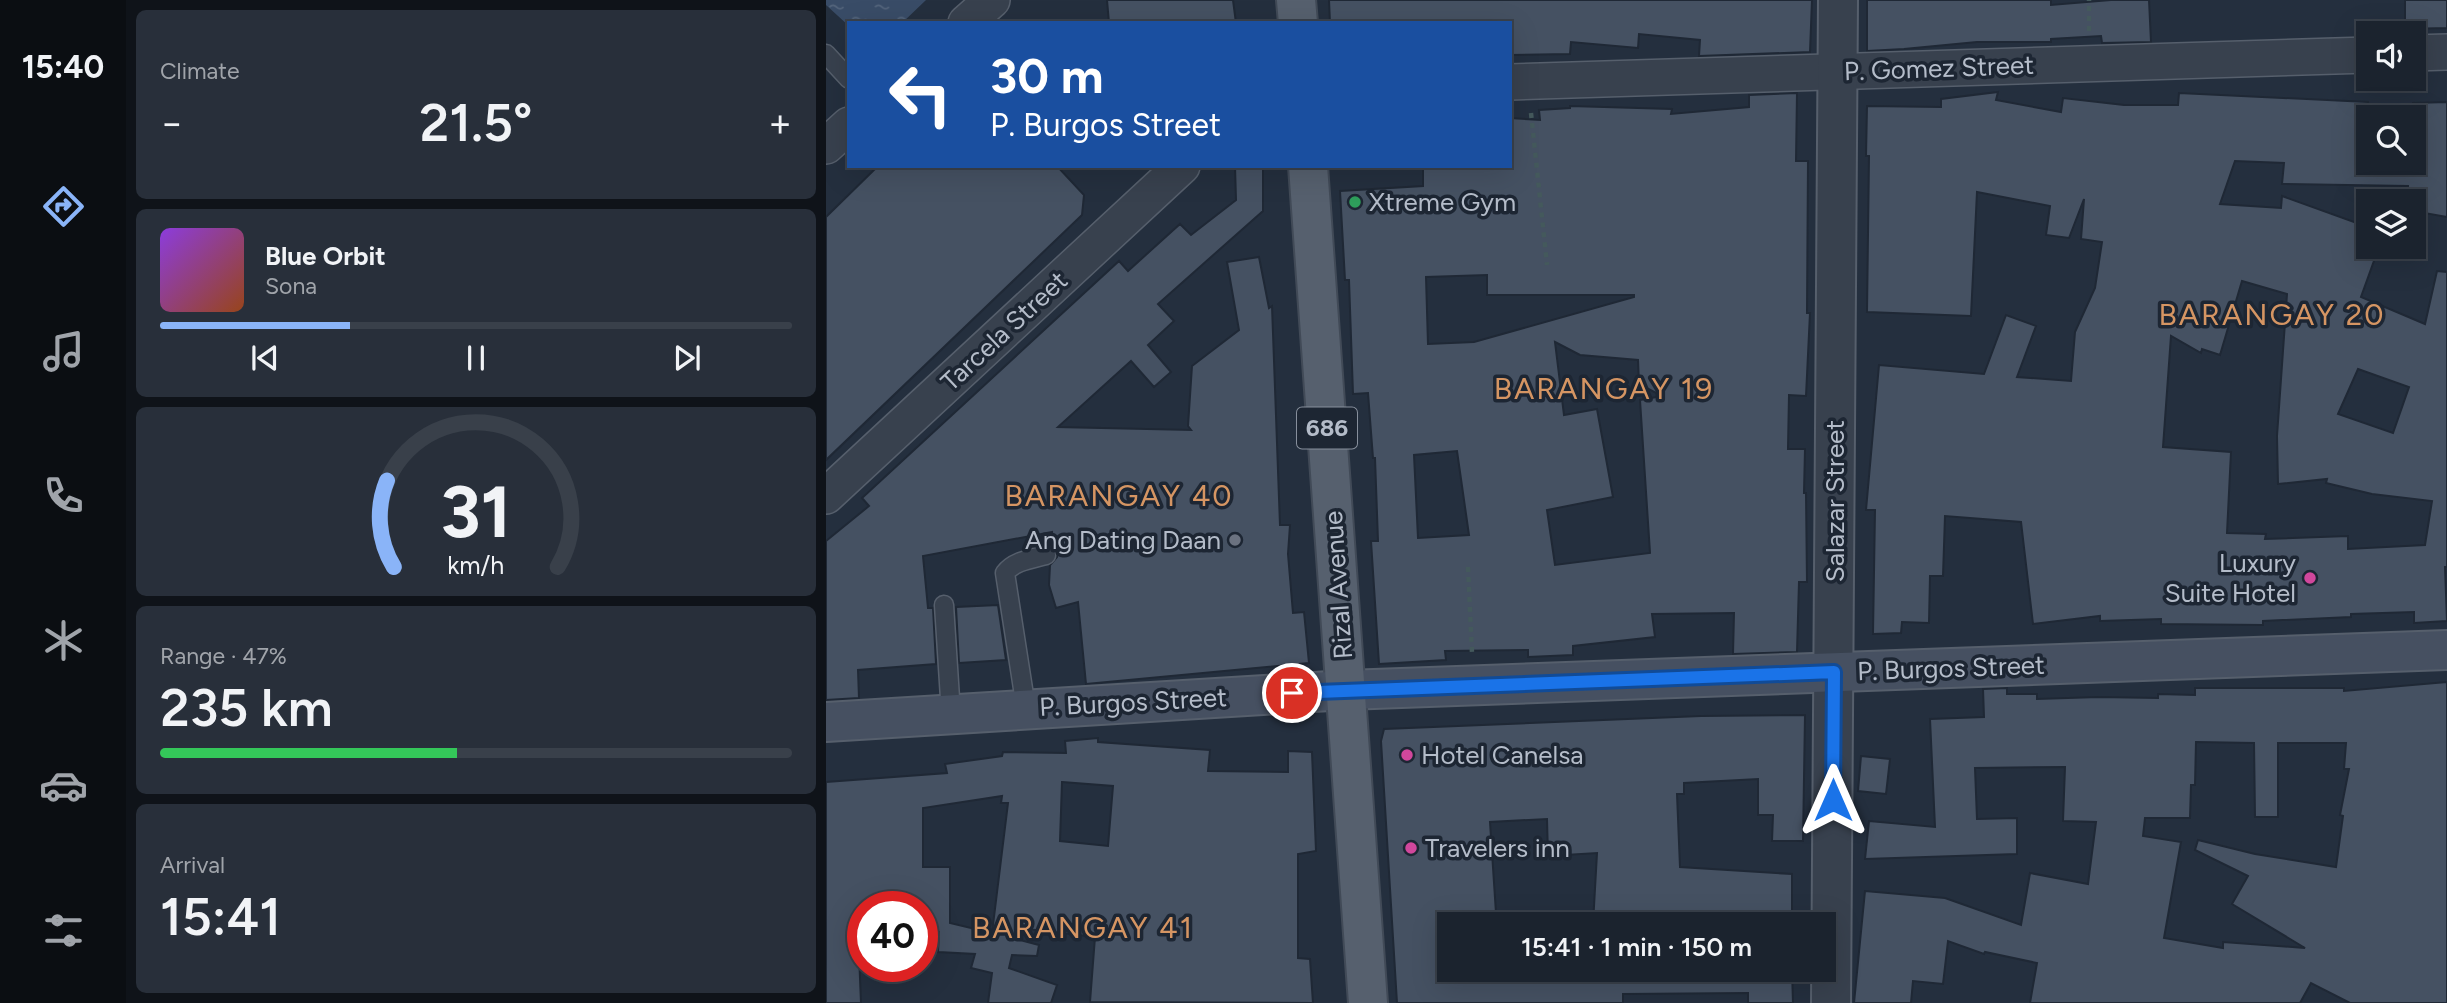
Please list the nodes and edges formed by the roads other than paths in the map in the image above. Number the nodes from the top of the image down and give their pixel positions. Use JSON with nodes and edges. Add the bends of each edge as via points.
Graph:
{"nodes":[{"id":1,"x":992,"y":0,"type":"edge"},
{"id":2,"x":1296,"y":0,"type":"edge"},
{"id":3,"x":1838,"y":0,"type":"edge"},
{"id":4,"x":968,"y":21,"type":"edge"},
{"id":5,"x":1298,"y":21,"type":"edge"},
{"id":6,"x":2447,"y":52,"type":"edge"},
{"id":7,"x":2426,"y":53,"type":"edge"},
{"id":8,"x":826,"y":54,"type":"edge"},
{"id":9,"x":2356,"y":55,"type":"edge"},
{"id":10,"x":1839,"y":72,"type":"junction"},
{"id":11,"x":847,"y":77,"type":"edge"},
{"id":12,"x":1519,"y":81,"type":"edge"},
{"id":13,"x":847,"y":127,"type":"edge"},
{"id":14,"x":826,"y":146,"type":"edge"},
{"id":15,"x":1180,"y":168,"type":"edge"},
{"id":16,"x":1308,"y":168,"type":"edge"},
{"id":17,"x":826,"y":496,"type":"edge"},
{"id":18,"x":1046,"y":555,"type":"dead end"},
{"id":19,"x":944,"y":605,"type":"dead end"},
{"id":20,"x":2447,"y":650,"type":"edge"},
{"id":21,"x":1834,"y":672,"type":"junction"},
{"id":22,"x":1346,"y":690,"type":"junction"},
{"id":23,"x":1026,"y":708,"type":"junction"},
{"id":24,"x":951,"y":713,"type":"junction"},
{"id":25,"x":826,"y":722,"type":"edge"},
{"id":26,"x":1368,"y":1003,"type":"edge"},
{"id":27,"x":1831,"y":1003,"type":"edge"}],
"edges":[{"from":1,"to":4,"type":"street"},
{"from":2,"to":5,"type":"main road"},
{"from":3,"to":10,"type":"street","name":"Salazar Street"},
{"from":6,"to":7,"type":"street"},
{"from":8,"to":11,"type":"lane"},
{"from":9,"to":10,"type":"street","name":"P. Gomez Street"},
{"from":10,"to":12,"type":"street","name":"P. Gomez Street"},
{"from":10,"to":21,"type":"street","name":"Salazar Street"},
{"from":13,"to":14,"type":"street"},
{"from":15,"to":17,"type":"street","name":"Tarcela Street"},
{"from":16,"to":22,"type":"main road","name":"Rizal Avenue","number":"686"},
{"from":18,"to":23,"type":"lane","via":[[1019,562],[1005,573]]},
{"from":19,"to":24,"type":"lane"},
{"from":20,"to":21,"type":"main road","name":"P. Burgos Street"},
{"from":21,"to":22,"type":"main road","name":"P. Burgos Street"},
{"from":21,"to":27,"type":"street","name":"Salazar Street"},
{"from":22,"to":23,"type":"main road","name":"P. Burgos Street"},
{"from":22,"to":26,"type":"main road","name":"Rizal Avenue","number":"686"},
{"from":23,"to":24,"type":"main road","name":"P. Burgos Street"},
{"from":24,"to":25,"type":"main road","name":"P. Burgos Street"}]}
